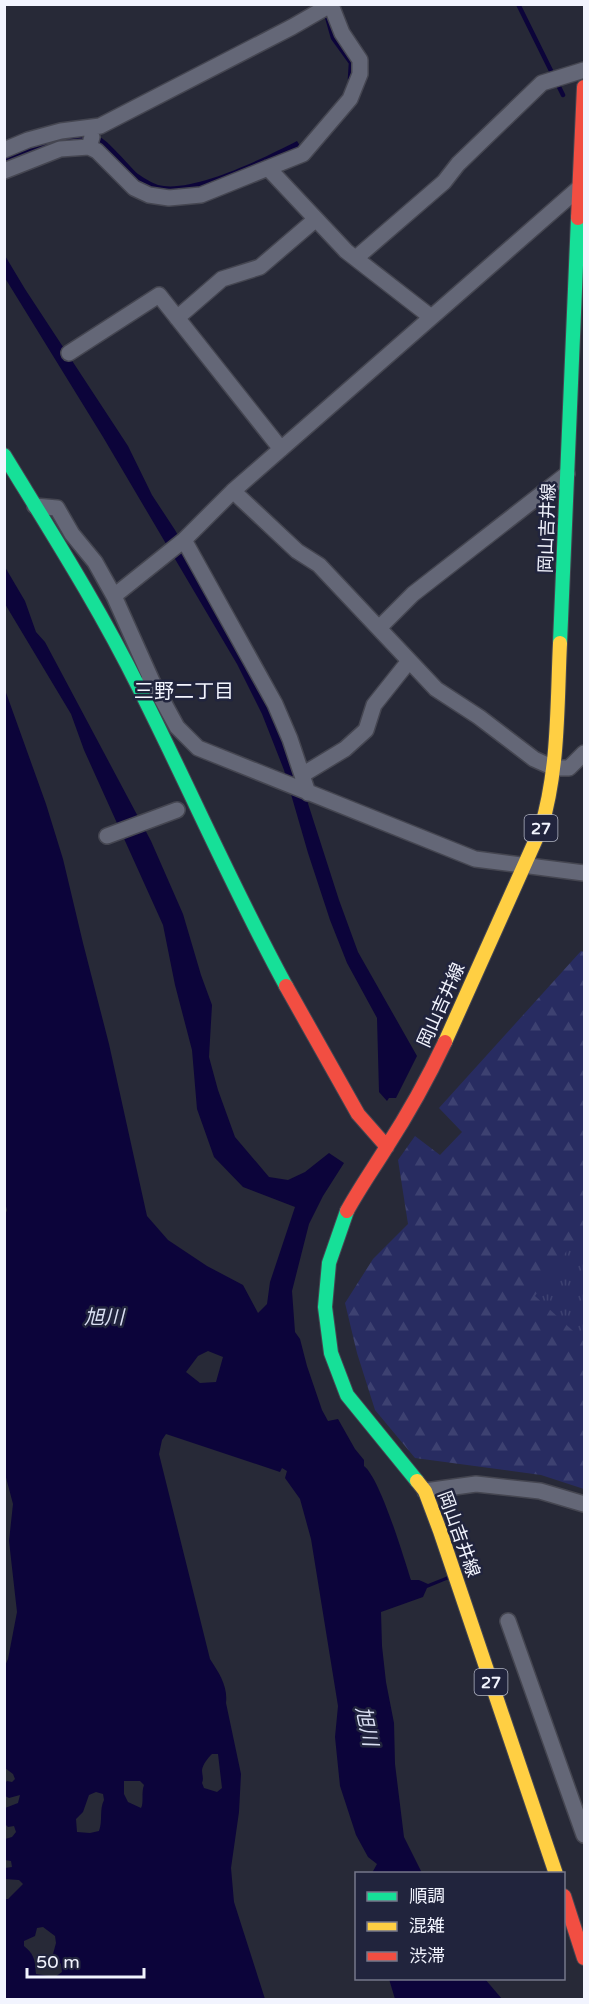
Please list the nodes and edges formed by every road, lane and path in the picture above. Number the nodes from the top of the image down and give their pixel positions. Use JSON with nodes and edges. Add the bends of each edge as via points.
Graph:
{"nodes":[{"id":1,"x":332,"y":5,"type":"edge"},
{"id":2,"x":585,"y":70,"type":"edge"},
{"id":3,"x":585,"y":87,"type":"edge"},
{"id":4,"x":96,"y":126,"type":"junction"},
{"id":5,"x":583,"y":140,"type":"edge"},
{"id":6,"x":89,"y":147,"type":"junction"},
{"id":7,"x":4,"y":150,"type":"edge"},
{"id":8,"x":268,"y":168,"type":"junction"},
{"id":9,"x":4,"y":171,"type":"edge"},
{"id":10,"x":579,"y":188,"type":"junction"},
{"id":11,"x":316,"y":219,"type":"junction"},
{"id":12,"x":356,"y":258,"type":"junction"},
{"id":13,"x":432,"y":317,"type":"junction"},
{"id":14,"x":177,"y":318,"type":"junction"},
{"id":15,"x":69,"y":353,"type":"dead end"},
{"id":16,"x":577,"y":429,"type":"edge"},
{"id":17,"x":280,"y":449,"type":"junction"},
{"id":18,"x":4,"y":455,"type":"edge"},
{"id":19,"x":567,"y":474,"type":"junction"},
{"id":20,"x":233,"y":491,"type":"junction"},
{"id":21,"x":35,"y":506,"type":"junction"},
{"id":22,"x":183,"y":540,"type":"junction"},
{"id":23,"x":114,"y":596,"type":"junction"},
{"id":24,"x":379,"y":628,"type":"junction"},
{"id":25,"x":409,"y":661,"type":"junction"},
{"id":26,"x":146,"y":684,"type":"junction"},
{"id":27,"x":585,"y":753,"type":"edge"},
{"id":28,"x":554,"y":768,"type":"junction"},
{"id":29,"x":302,"y":775,"type":"junction"},
{"id":30,"x":308,"y":793,"type":"junction"},
{"id":31,"x":193,"y":798,"type":"junction"},
{"id":32,"x":107,"y":836,"type":"dead end"},
{"id":33,"x":523,"y":866,"type":"junction"},
{"id":34,"x":585,"y":873,"type":"edge"},
{"id":35,"x":387,"y":1147,"type":"junction"},
{"id":36,"x":424,"y":1491,"type":"junction"},
{"id":37,"x":585,"y":1504,"type":"edge"},
{"id":38,"x":508,"y":1621,"type":"dead end"},
{"id":39,"x":585,"y":1835,"type":"edge"},
{"id":40,"x":555,"y":1872,"type":"edge"},
{"id":41,"x":565,"y":1899,"type":"edge"},
{"id":42,"x":585,"y":1958,"type":"edge"}],
"edges":[{"from":1,"to":4,"type":"street"},
{"from":1,"to":8,"type":"street","via":[[342,33],[360,60],[360,74],[350,99],[303,154]]},
{"from":2,"to":12,"type":"street","via":[[542,83],[444,182]]},
{"from":3,"to":5,"type":"main road","name":"岡山吉井線","number":"27"},
{"from":4,"to":6,"type":"street"},
{"from":4,"to":7,"type":"street","via":[[61,131]]},
{"from":5,"to":10,"type":"main road","name":"岡山吉井線","number":"27"},
{"from":6,"to":8,"type":"street","via":[[98,151],[134,189],[169,198],[201,195]]},
{"from":6,"to":9,"type":"street","via":[[60,149]]},
{"from":8,"to":11,"type":"street"},
{"from":10,"to":13,"type":"street"},
{"from":10,"to":16,"type":"main road","name":"岡山吉井線","number":"27"},
{"from":11,"to":12,"type":"street"},
{"from":11,"to":14,"type":"street","via":[[260,267],[222,279]]},
{"from":12,"to":13,"type":"street"},
{"from":13,"to":17,"type":"street"},
{"from":14,"to":15,"type":"street","via":[[159,295]]},
{"from":14,"to":17,"type":"street"},
{"from":16,"to":19,"type":"main road","name":"岡山吉井線","number":"27"},
{"from":17,"to":20,"type":"street"},
{"from":18,"to":21,"type":"main road"},
{"from":19,"to":24,"type":"street","via":[[413,594]]},
{"from":19,"to":28,"type":"main road","name":"岡山吉井線","number":"27"},
{"from":20,"to":22,"type":"street"},
{"from":20,"to":24,"type":"street","via":[[297,552],[319,565]]},
{"from":21,"to":23,"type":"street","via":[[60,511]]},
{"from":21,"to":26,"type":"main road"},
{"from":22,"to":23,"type":"street"},
{"from":22,"to":29,"type":"street","via":[[266,686]]},
{"from":23,"to":26,"type":"street"},
{"from":24,"to":25,"type":"street"},
{"from":25,"to":28,"type":"street","via":[[435,689],[534,759]]},
{"from":25,"to":29,"type":"street","via":[[374,705],[366,730],[345,749]]},
{"from":26,"to":30,"type":"street","via":[[177,727],[198,748]]},
{"from":26,"to":31,"type":"main road"},
{"from":27,"to":28,"type":"street","via":[[569,768]]},
{"from":28,"to":33,"type":"main road","name":"岡山吉井線","number":"27","via":[[546,814]]},
{"from":29,"to":30,"type":"street"},
{"from":30,"to":33,"type":"street","via":[[475,859]]},
{"from":31,"to":32,"type":"street","via":[[155,819]]},
{"from":31,"to":35,"type":"main road","via":[[254,928],[321,1049],[358,1114]]},
{"from":33,"to":34,"type":"street"},
{"from":33,"to":35,"type":"main road","name":"岡山吉井線","number":"27","via":[[435,1063]]},
{"from":35,"to":36,"type":"main road","name":"岡山吉井線","number":"27","via":[[360,1185],[343,1219],[329,1263],[325,1307],[331,1353],[347,1395]]},
{"from":36,"to":37,"type":"street","via":[[476,1484],[540,1491]]},
{"from":36,"to":40,"type":"main road","name":"岡山吉井線","number":"27"},
{"from":38,"to":39,"type":"street"},
{"from":41,"to":42,"type":"main road"}]}
